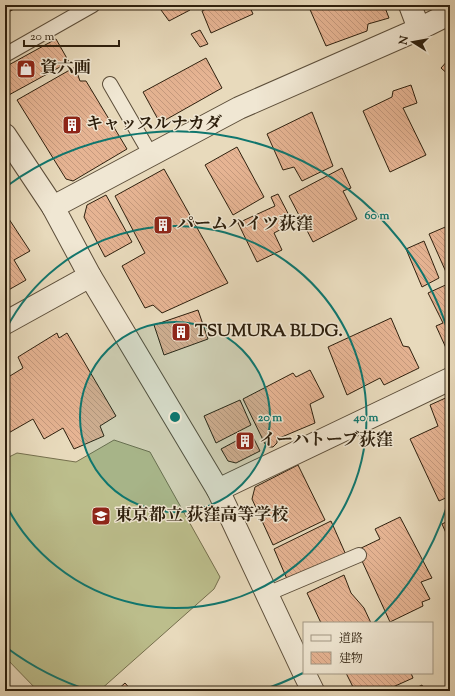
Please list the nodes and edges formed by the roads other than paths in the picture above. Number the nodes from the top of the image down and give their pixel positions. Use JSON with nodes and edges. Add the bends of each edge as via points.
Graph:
{"nodes":[{"id":1,"x":93,"y":5,"type":"edge"},
{"id":2,"x":410,"y":5,"type":"edge"},
{"id":3,"x":450,"y":11,"type":"edge"},
{"id":4,"x":419,"y":29,"type":"junction"},
{"id":5,"x":5,"y":55,"type":"edge"},
{"id":6,"x":110,"y":84,"type":"dead end"},
{"id":7,"x":5,"y":135,"type":"edge"},
{"id":8,"x":151,"y":155,"type":"junction"},
{"id":9,"x":53,"y":207,"type":"junction"},
{"id":10,"x":90,"y":276,"type":"junction"},
{"id":11,"x":5,"y":323,"type":"edge"},
{"id":12,"x":450,"y":379,"type":"edge"},
{"id":13,"x":218,"y":490,"type":"junction"},
{"id":14,"x":359,"y":555,"type":"dead end"},
{"id":15,"x":268,"y":594,"type":"junction"},
{"id":16,"x":303,"y":671,"type":"edge"},
{"id":17,"x":304,"y":674,"type":"edge"},
{"id":18,"x":313,"y":691,"type":"edge"}],
"edges":[{"from":1,"to":5,"type":"lane"},
{"from":2,"to":4,"type":"street"},
{"from":3,"to":4,"type":"street"},
{"from":4,"to":8,"type":"street","via":[[238,108]]},
{"from":6,"to":8,"type":"lane"},
{"from":7,"to":9,"type":"street"},
{"from":8,"to":9,"type":"street"},
{"from":9,"to":10,"type":"street"},
{"from":10,"to":11,"type":"street"},
{"from":10,"to":13,"type":"street"},
{"from":12,"to":13,"type":"street"},
{"from":13,"to":15,"type":"street"},
{"from":14,"to":15,"type":"lane"},
{"from":15,"to":16,"type":"street"},
{"from":17,"to":18,"type":"street"}]}
